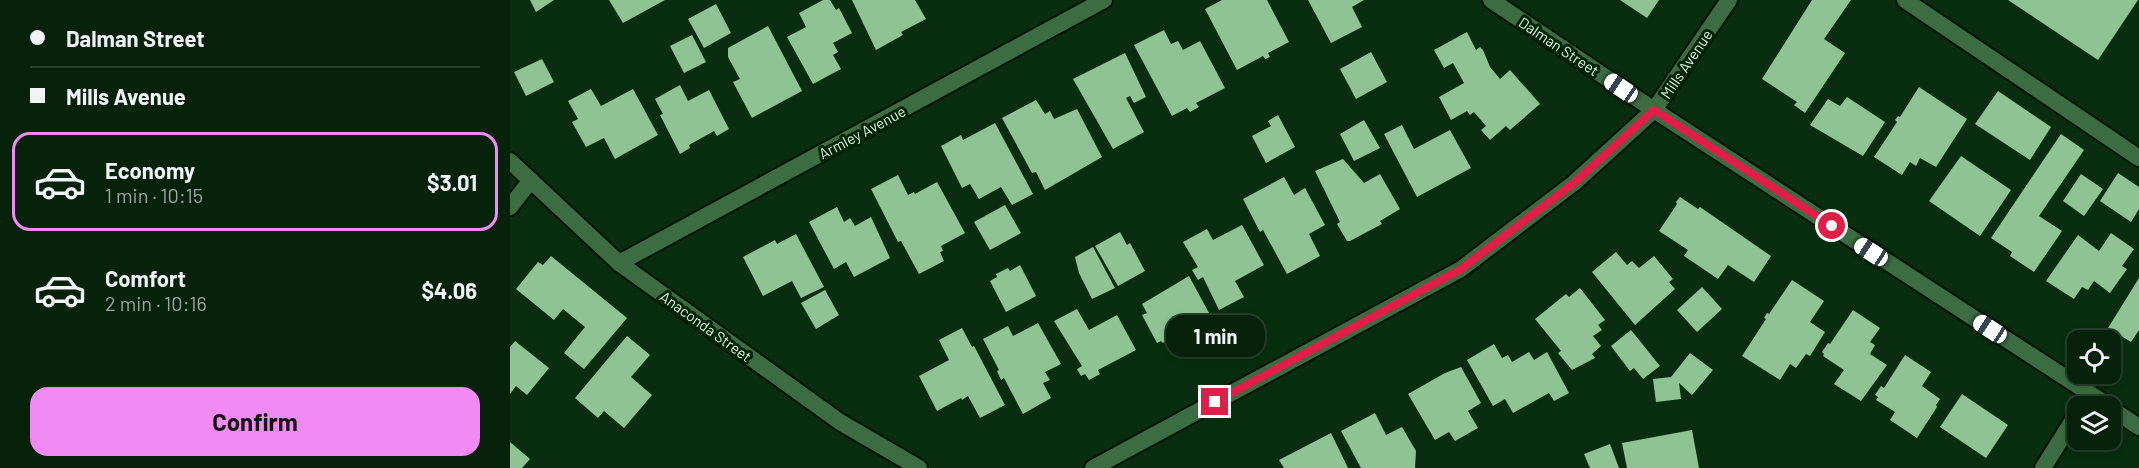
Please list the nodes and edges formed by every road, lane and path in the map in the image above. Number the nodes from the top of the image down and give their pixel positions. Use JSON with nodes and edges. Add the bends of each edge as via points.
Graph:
{"nodes":[{"id":1,"x":1104,"y":0,"type":"edge"},
{"id":2,"x":1491,"y":0,"type":"edge"},
{"id":3,"x":1729,"y":0,"type":"edge"},
{"id":4,"x":1905,"y":0,"type":"edge"},
{"id":5,"x":1654,"y":110,"type":"junction"},
{"id":6,"x":2139,"y":158,"type":"edge"},
{"id":7,"x":510,"y":162,"type":"edge"},
{"id":8,"x":531,"y":180,"type":"junction"},
{"id":9,"x":510,"y":207,"type":"edge"},
{"id":10,"x":619,"y":263,"type":"junction"},
{"id":11,"x":2079,"y":396,"type":"edge"},
{"id":12,"x":2121,"y":415,"type":"edge"},
{"id":13,"x":2139,"y":427,"type":"edge"},
{"id":14,"x":2067,"y":430,"type":"edge"},
{"id":15,"x":918,"y":468,"type":"edge"},
{"id":16,"x":1093,"y":468,"type":"edge"},
{"id":17,"x":2043,"y":468,"type":"edge"}],
"edges":[{"from":1,"to":10,"type":"street","name":"Armley Avenue"},
{"from":2,"to":5,"type":"street","name":"Dalman Street"},
{"from":3,"to":5,"type":"street","name":"Mills Avenue"},
{"from":4,"to":6,"type":"street"},
{"from":5,"to":11,"type":"street","name":"Dalman Street"},
{"from":5,"to":16,"type":"street","name":"Mills Avenue","via":[[1574,183],[1461,269]]},
{"from":7,"to":8,"type":"street","name":"Anaconda Street"},
{"from":8,"to":9,"type":"street"},
{"from":8,"to":10,"type":"street","name":"Anaconda Street"},
{"from":10,"to":15,"type":"street","name":"Anaconda Street","via":[[840,422]]},
{"from":12,"to":13,"type":"street","name":"Dalman Street"},
{"from":14,"to":17,"type":"street"}]}
